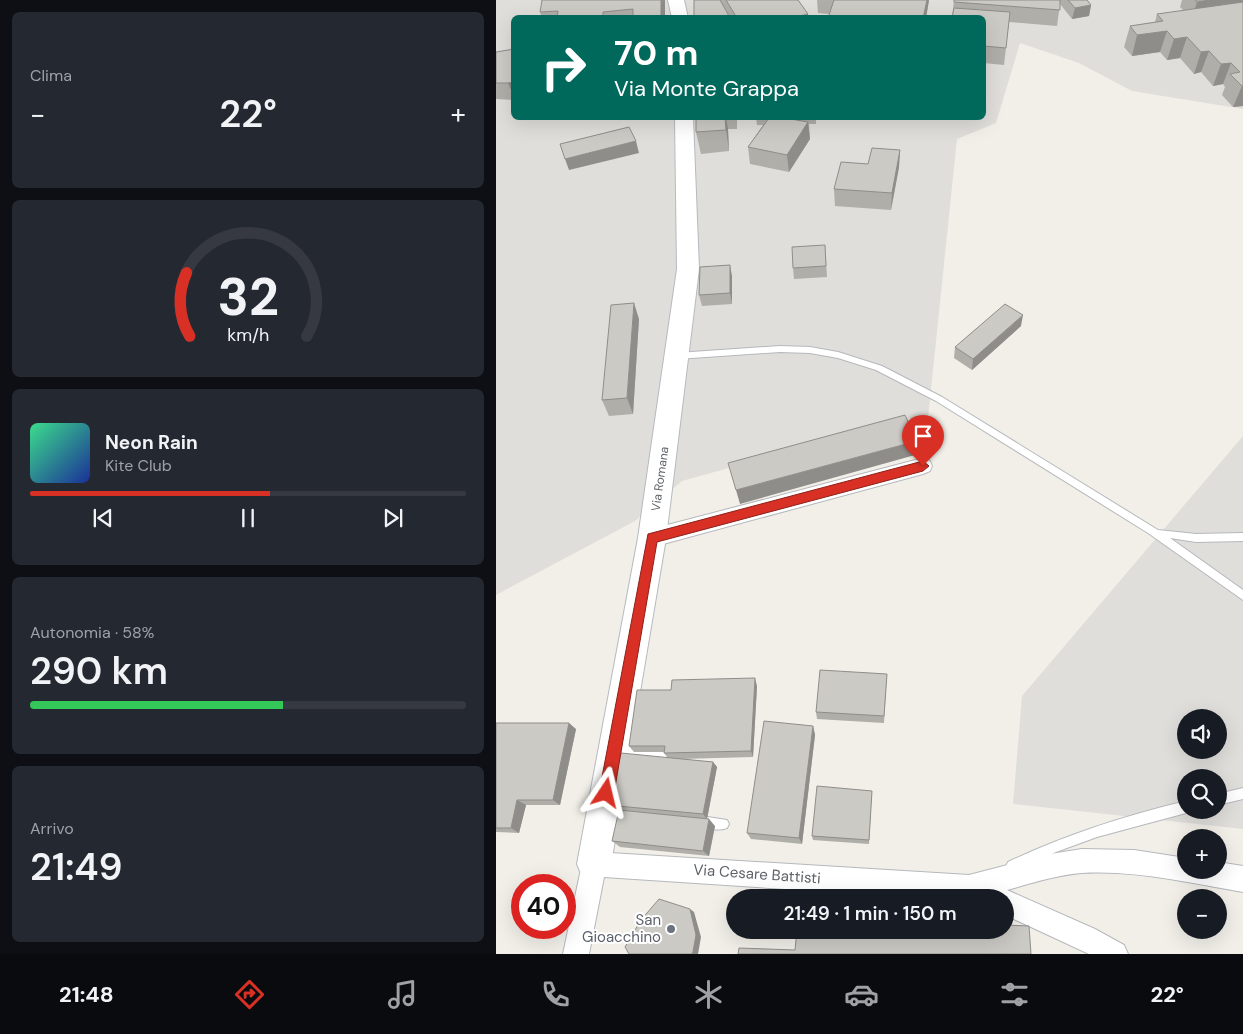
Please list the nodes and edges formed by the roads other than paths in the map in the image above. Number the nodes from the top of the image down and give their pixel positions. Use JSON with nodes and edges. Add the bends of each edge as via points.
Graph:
{"nodes":[{"id":1,"x":676,"y":0,"type":"edge"},
{"id":2,"x":679,"y":15,"type":"edge"},
{"id":3,"x":684,"y":120,"type":"edge"},
{"id":4,"x":676,"y":356,"type":"junction"},
{"id":5,"x":923,"y":466,"type":"dead end"},
{"id":6,"x":1151,"y":530,"type":"junction"},
{"id":7,"x":1243,"y":537,"type":"edge"},
{"id":8,"x":652,"y":538,"type":"junction"},
{"id":9,"x":1243,"y":596,"type":"edge"},
{"id":10,"x":613,"y":756,"type":"junction"},
{"id":11,"x":666,"y":757,"type":"edge"},
{"id":12,"x":1243,"y":793,"type":"edge"},
{"id":13,"x":1227,"y":797,"type":"edge"},
{"id":14,"x":1177,"y":809,"type":"edge"},
{"id":15,"x":686,"y":820,"type":"edge"},
{"id":16,"x":723,"y":824,"type":"dead end"},
{"id":17,"x":594,"y":864,"type":"junction"},
{"id":18,"x":1177,"y":868,"type":"edge"},
{"id":19,"x":1227,"y":876,"type":"edge"},
{"id":20,"x":1243,"y":879,"type":"edge"},
{"id":21,"x":969,"y":888,"type":"junction"},
{"id":22,"x":1014,"y":906,"type":"edge"},
{"id":23,"x":576,"y":954,"type":"edge"},
{"id":24,"x":1115,"y":954,"type":"edge"}],
"edges":[{"from":1,"to":2,"type":"street"},
{"from":3,"to":4,"type":"street","name":"Via Romana","via":[[689,257]]},
{"from":4,"to":6,"type":"lane","via":[[810,350],[879,368],[939,399]]},
{"from":4,"to":8,"type":"street","name":"Via Romana"},
{"from":5,"to":8,"type":"street"},
{"from":6,"to":7,"type":"lane","via":[[1190,538]]},
{"from":6,"to":9,"type":"lane"},
{"from":8,"to":10,"type":"street","name":"Via Romana"},
{"from":10,"to":11,"type":"street"},
{"from":10,"to":17,"type":"street","name":"Via Romana","via":[[608,812]]},
{"from":12,"to":13,"type":"lane"},
{"from":14,"to":21,"type":"lane","via":[[1069,840]]},
{"from":15,"to":16,"type":"lane"},
{"from":17,"to":21,"type":"street","name":"Via Cesare Battisti"},
{"from":17,"to":23,"type":"street","name":"Via Romana"},
{"from":18,"to":21,"type":"street","name":"Via Cesare Battisti","via":[[1134,862],[1082,861],[1050,866]]},
{"from":19,"to":20,"type":"street","name":"Via Cesare Battisti"},
{"from":22,"to":24,"type":"street"}]}
